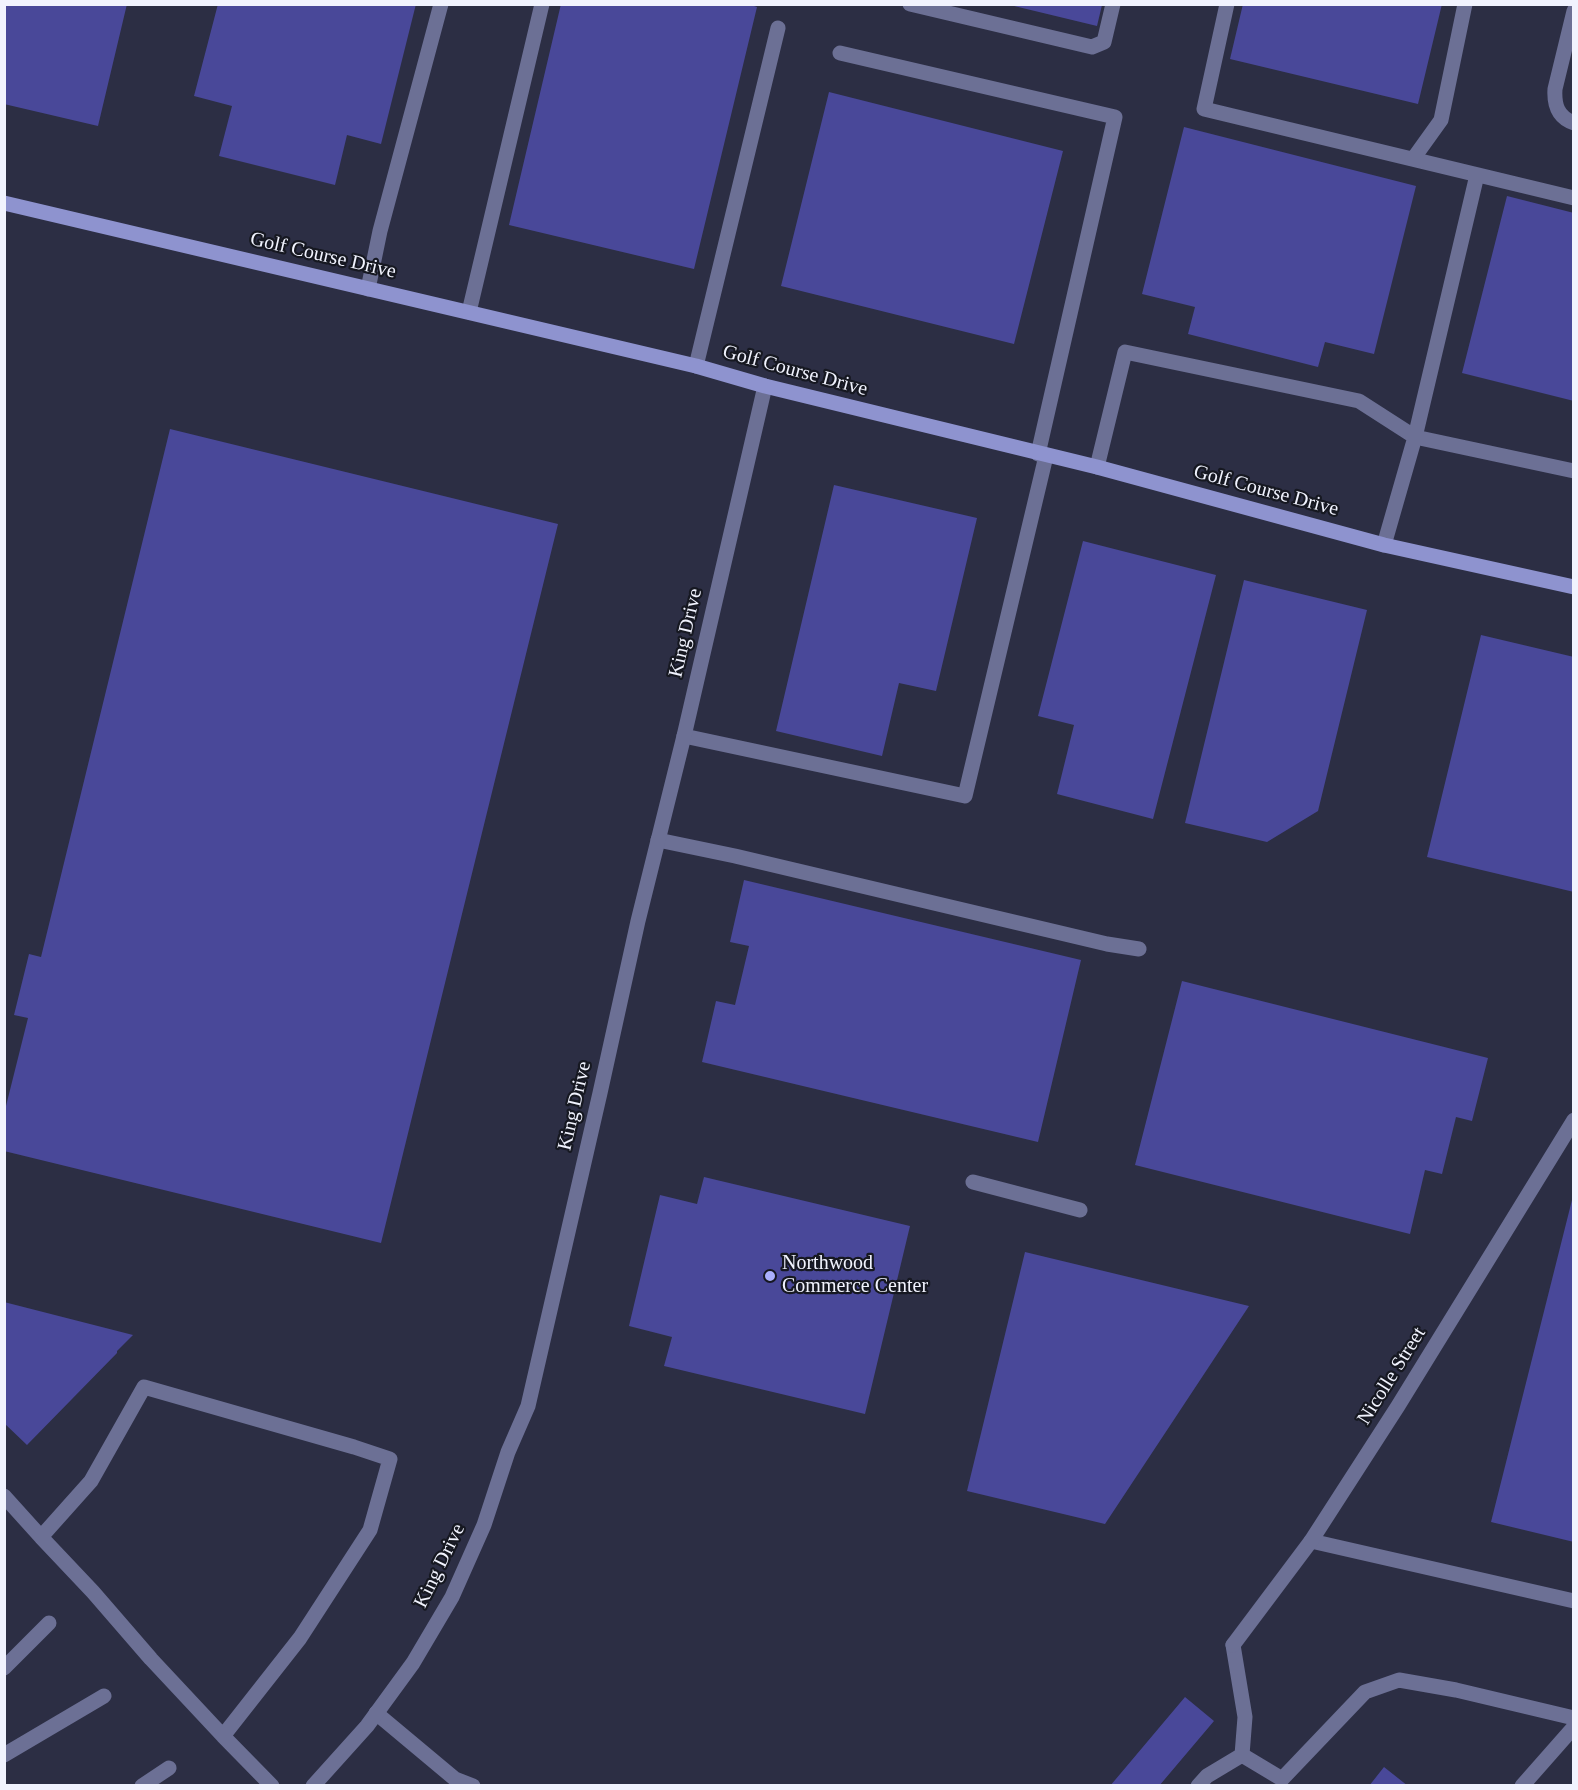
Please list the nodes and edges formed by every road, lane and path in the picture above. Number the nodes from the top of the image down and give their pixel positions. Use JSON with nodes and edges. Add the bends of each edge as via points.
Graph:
{"nodes":[{"id":1,"x":441,"y":4,"type":"edge"},
{"id":2,"x":542,"y":4,"type":"edge"},
{"id":3,"x":910,"y":4,"type":"edge"},
{"id":4,"x":1113,"y":4,"type":"edge"},
{"id":5,"x":1227,"y":4,"type":"edge"},
{"id":6,"x":1465,"y":4,"type":"edge"},
{"id":7,"x":1574,"y":11,"type":"edge"},
{"id":8,"x":778,"y":28,"type":"dead end"},
{"id":9,"x":840,"y":52,"type":"dead end"},
{"id":10,"x":1574,"y":123,"type":"edge"},
{"id":11,"x":1413,"y":159,"type":"junction"},
{"id":12,"x":1477,"y":175,"type":"junction"},
{"id":13,"x":1574,"y":198,"type":"edge"},
{"id":14,"x":4,"y":203,"type":"edge"},
{"id":15,"x":368,"y":289,"type":"junction"},
{"id":16,"x":469,"y":312,"type":"junction"},
{"id":17,"x":696,"y":366,"type":"junction"},
{"id":18,"x":765,"y":387,"type":"junction"},
{"id":19,"x":1415,"y":437,"type":"junction"},
{"id":20,"x":1042,"y":455,"type":"junction"},
{"id":21,"x":1097,"y":467,"type":"junction"},
{"id":22,"x":1574,"y":471,"type":"edge"},
{"id":23,"x":1384,"y":544,"type":"junction"},
{"id":24,"x":1574,"y":587,"type":"edge"},
{"id":25,"x":684,"y":736,"type":"junction"},
{"id":26,"x":658,"y":840,"type":"junction"},
{"id":27,"x":1139,"y":949,"type":"dead end"},
{"id":28,"x":1574,"y":1120,"type":"edge"},
{"id":29,"x":973,"y":1182,"type":"dead end"},
{"id":30,"x":1080,"y":1210,"type":"dead end"},
{"id":31,"x":4,"y":1496,"type":"edge"},
{"id":32,"x":41,"y":1537,"type":"junction"},
{"id":33,"x":1311,"y":1541,"type":"junction"},
{"id":34,"x":1574,"y":1601,"type":"edge"},
{"id":35,"x":49,"y":1623,"type":"dead end"},
{"id":36,"x":4,"y":1668,"type":"edge"},
{"id":37,"x":104,"y":1696,"type":"dead end"},
{"id":38,"x":376,"y":1713,"type":"junction"},
{"id":39,"x":1574,"y":1718,"type":"edge"},
{"id":40,"x":1574,"y":1727,"type":"edge"},
{"id":41,"x":223,"y":1736,"type":"junction"},
{"id":42,"x":4,"y":1755,"type":"edge"},
{"id":43,"x":1242,"y":1755,"type":"junction"},
{"id":44,"x":169,"y":1768,"type":"dead end"},
{"id":45,"x":452,"y":1782,"type":"edge"},
{"id":46,"x":1280,"y":1782,"type":"edge"},
{"id":47,"x":142,"y":1785,"type":"edge"},
{"id":48,"x":272,"y":1785,"type":"edge"},
{"id":49,"x":313,"y":1785,"type":"edge"},
{"id":50,"x":472,"y":1785,"type":"edge"},
{"id":51,"x":1197,"y":1785,"type":"edge"},
{"id":52,"x":1522,"y":1785,"type":"edge"}],
"edges":[{"from":1,"to":15,"type":"street"},
{"from":2,"to":16,"type":"street"},
{"from":3,"to":4,"type":"street","via":[[1092,47],[1104,42]]},
{"from":5,"to":11,"type":"street","via":[[1204,109]]},
{"from":6,"to":11,"type":"street","via":[[1441,120]]},
{"from":7,"to":10,"type":"street","via":[[1555,89],[1558,112]]},
{"from":8,"to":17,"type":"street"},
{"from":9,"to":20,"type":"street","via":[[1115,117]]},
{"from":11,"to":12,"type":"street"},
{"from":12,"to":13,"type":"street"},
{"from":12,"to":19,"type":"street"},
{"from":14,"to":15,"type":"street","name":"Golf Course Drive"},
{"from":15,"to":16,"type":"street","name":"Golf Course Drive"},
{"from":16,"to":17,"type":"street","name":"Golf Course Drive"},
{"from":17,"to":18,"type":"street","name":"Golf Course Drive"},
{"from":18,"to":20,"type":"street","name":"Golf Course Drive"},
{"from":18,"to":25,"type":"street","name":"King Drive"},
{"from":19,"to":21,"type":"street","via":[[1359,401],[1125,352]]},
{"from":19,"to":22,"type":"street"},
{"from":19,"to":23,"type":"street"},
{"from":20,"to":21,"type":"street","name":"Golf Course Drive"},
{"from":20,"to":25,"type":"street","via":[[965,796]]},
{"from":21,"to":23,"type":"street","name":"Golf Course Drive"},
{"from":23,"to":24,"type":"street","name":"Golf Course Drive"},
{"from":25,"to":26,"type":"street","name":"King Drive"},
{"from":26,"to":27,"type":"street"},
{"from":26,"to":38,"type":"street","name":"King Drive","via":[[528,1406],[484,1525],[452,1597],[413,1663]]},
{"from":28,"to":33,"type":"street","name":"Nicolle Street"},
{"from":29,"to":30,"type":"street"},
{"from":31,"to":32,"type":"street"},
{"from":32,"to":41,"type":"street"},
{"from":32,"to":41,"type":"street","via":[[91,1481],[144,1388],[390,1459],[370,1530],[300,1638]]},
{"from":33,"to":34,"type":"street"},
{"from":33,"to":43,"type":"street","name":"Nicolle Street","via":[[1233,1645],[1245,1717]]},
{"from":35,"to":36,"type":"street"},
{"from":37,"to":42,"type":"street"},
{"from":38,"to":45,"type":"street"},
{"from":38,"to":49,"type":"street","name":"King Drive"},
{"from":39,"to":46,"type":"street","via":[[1399,1680],[1365,1692]]},
{"from":40,"to":52,"type":"street"},
{"from":41,"to":48,"type":"street"},
{"from":43,"to":46,"type":"street"},
{"from":43,"to":51,"type":"street"},
{"from":44,"to":47,"type":"street"},
{"from":45,"to":50,"type":"street"}]}
